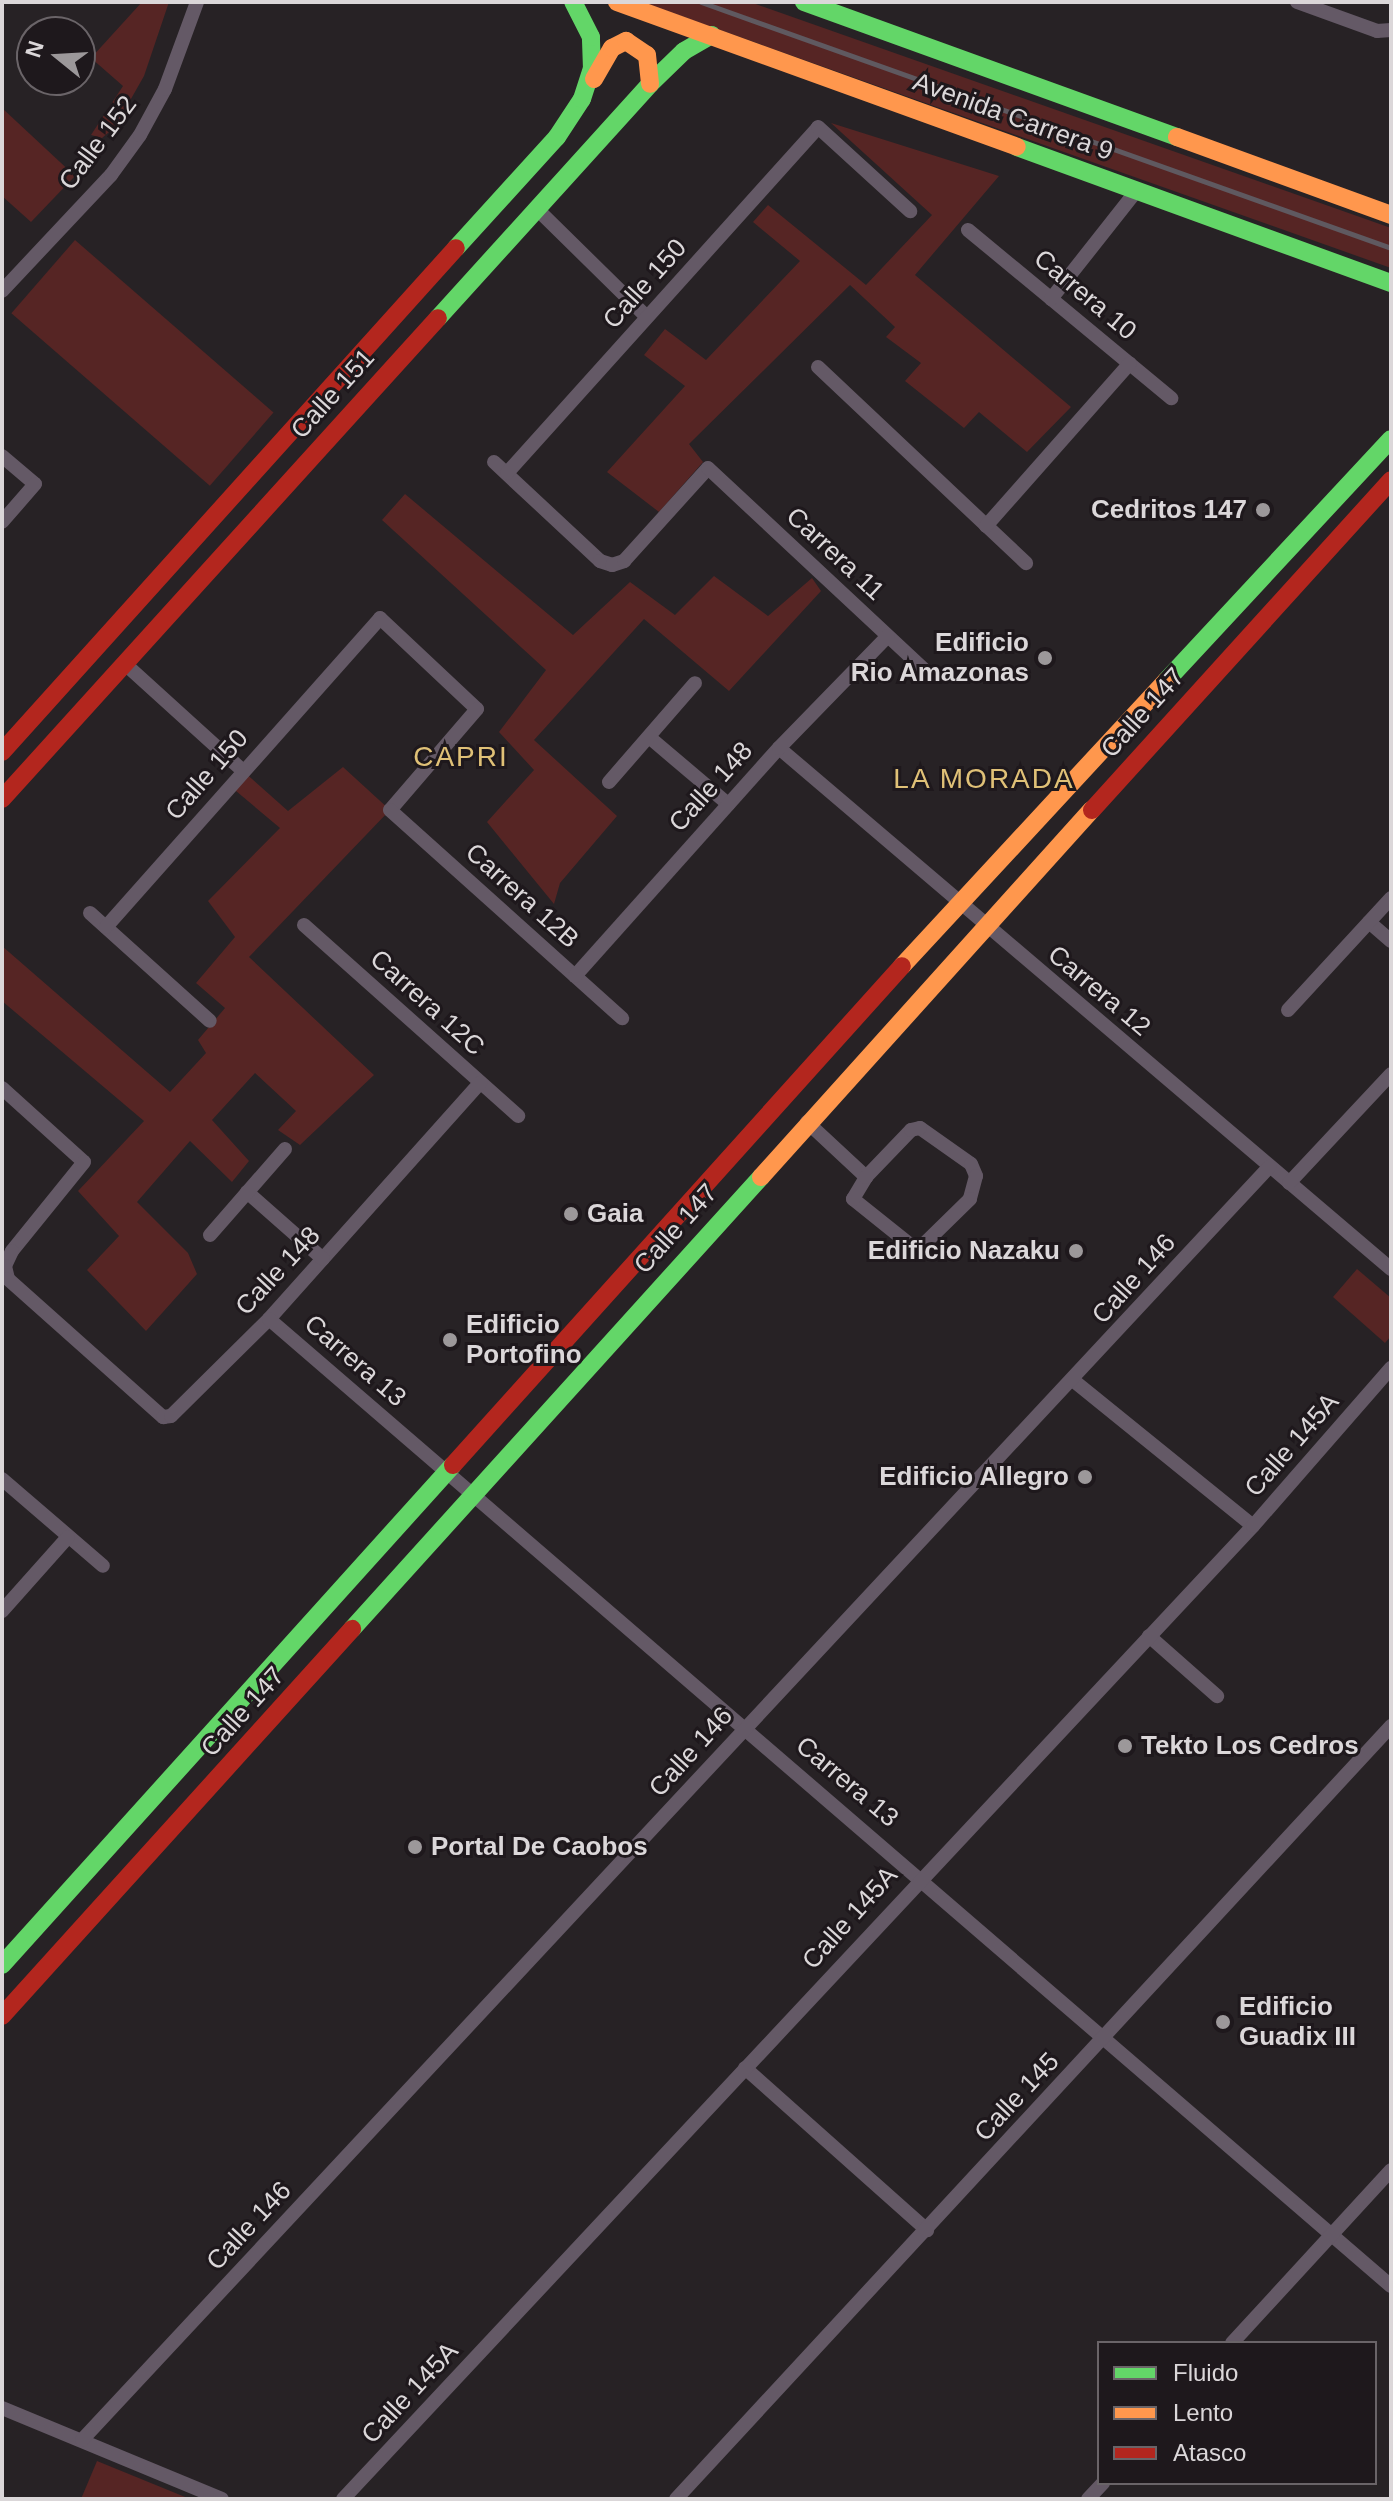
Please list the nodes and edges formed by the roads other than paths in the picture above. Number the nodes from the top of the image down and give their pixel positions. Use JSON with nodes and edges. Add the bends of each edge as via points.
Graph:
{"nodes":[{"id":1,"x":197,"y":2,"type":"edge"},
{"id":2,"x":573,"y":2,"type":"edge"},
{"id":3,"x":617,"y":2,"type":"edge"},
{"id":4,"x":804,"y":2,"type":"edge"},
{"id":5,"x":1297,"y":2,"type":"edge"},
{"id":6,"x":1391,"y":30,"type":"edge"},
{"id":7,"x":712,"y":35,"type":"junction"},
{"id":8,"x":650,"y":84,"type":"junction"},
{"id":9,"x":582,"y":99,"type":"junction"},
{"id":10,"x":1137,"y":190,"type":"junction"},
{"id":11,"x":537,"y":209,"type":"junction"},
{"id":12,"x":910,"y":211,"type":"dead end"},
{"id":13,"x":1391,"y":215,"type":"edge"},
{"id":14,"x":968,"y":230,"type":"dead end"},
{"id":15,"x":1391,"y":283,"type":"edge"},
{"id":16,"x":2,"y":291,"type":"edge"},
{"id":17,"x":1051,"y":299,"type":"junction"},
{"id":18,"x":647,"y":317,"type":"junction"},
{"id":19,"x":1130,"y":363,"type":"junction"},
{"id":20,"x":818,"y":367,"type":"dead end"},
{"id":21,"x":1171,"y":398,"type":"dead end"},
{"id":22,"x":1391,"y":439,"type":"edge"},
{"id":23,"x":2,"y":456,"type":"edge"},
{"id":24,"x":494,"y":462,"type":"dead end"},
{"id":25,"x":507,"y":473,"type":"junction"},
{"id":26,"x":1391,"y":480,"type":"edge"},
{"id":27,"x":2,"y":522,"type":"edge"},
{"id":28,"x":986,"y":526,"type":"junction"},
{"id":29,"x":1026,"y":563,"type":"dead end"},
{"id":30,"x":888,"y":636,"type":"junction"},
{"id":31,"x":124,"y":663,"type":"junction"},
{"id":32,"x":930,"y":675,"type":"dead end"},
{"id":33,"x":695,"y":683,"type":"dead end"},
{"id":34,"x":649,"y":737,"type":"junction"},
{"id":35,"x":779,"y":748,"type":"junction"},
{"id":36,"x":2,"y":752,"type":"edge"},
{"id":37,"x":243,"y":771,"type":"junction"},
{"id":38,"x":609,"y":782,"type":"dead end"},
{"id":39,"x":6,"y":789,"type":"edge"},
{"id":40,"x":728,"y":804,"type":"junction"},
{"id":41,"x":390,"y":810,"type":"joint"},
{"id":42,"x":1391,"y":898,"type":"edge"},
{"id":43,"x":959,"y":903,"type":"junction"},
{"id":44,"x":90,"y":913,"type":"dead end"},
{"id":45,"x":1369,"y":922,"type":"junction"},
{"id":46,"x":304,"y":925,"type":"dead end"},
{"id":47,"x":984,"y":926,"type":"junction"},
{"id":48,"x":106,"y":927,"type":"junction"},
{"id":49,"x":1391,"y":941,"type":"edge"},
{"id":50,"x":575,"y":976,"type":"junction"},
{"id":51,"x":1288,"y":1010,"type":"dead end"},
{"id":52,"x":622,"y":1018,"type":"dead end"},
{"id":53,"x":210,"y":1021,"type":"dead end"},
{"id":54,"x":1391,"y":1074,"type":"edge"},
{"id":55,"x":480,"y":1083,"type":"junction"},
{"id":56,"x":2,"y":1088,"type":"edge"},
{"id":57,"x":518,"y":1116,"type":"dead end"},
{"id":58,"x":807,"y":1122,"type":"junction"},
{"id":59,"x":285,"y":1149,"type":"dead end"},
{"id":60,"x":1269,"y":1167,"type":"junction"},
{"id":61,"x":866,"y":1177,"type":"junction"},
{"id":62,"x":1289,"y":1183,"type":"junction"},
{"id":63,"x":247,"y":1192,"type":"junction"},
{"id":64,"x":210,"y":1235,"type":"dead end"},
{"id":65,"x":323,"y":1259,"type":"junction"},
{"id":66,"x":1391,"y":1269,"type":"edge"},
{"id":67,"x":269,"y":1319,"type":"junction"},
{"id":68,"x":1391,"y":1368,"type":"edge"},
{"id":69,"x":1074,"y":1381,"type":"junction"},
{"id":70,"x":447,"y":1473,"type":"junction"},
{"id":71,"x":2,"y":1479,"type":"edge"},
{"id":72,"x":472,"y":1494,"type":"junction"},
{"id":73,"x":1253,"y":1526,"type":"junction"},
{"id":74,"x":68,"y":1537,"type":"junction"},
{"id":75,"x":103,"y":1566,"type":"dead end"},
{"id":76,"x":2,"y":1611,"type":"edge"},
{"id":77,"x":1149,"y":1636,"type":"junction"},
{"id":78,"x":1217,"y":1696,"type":"dead end"},
{"id":79,"x":1391,"y":1726,"type":"edge"},
{"id":80,"x":745,"y":1728,"type":"junction"},
{"id":81,"x":921,"y":1876,"type":"junction"},
{"id":82,"x":2,"y":1965,"type":"edge"},
{"id":83,"x":2,"y":2016,"type":"edge"},
{"id":84,"x":1104,"y":2039,"type":"junction"},
{"id":85,"x":745,"y":2068,"type":"junction"},
{"id":86,"x":1391,"y":2170,"type":"edge"},
{"id":87,"x":927,"y":2230,"type":"junction"},
{"id":88,"x":1331,"y":2237,"type":"junction"},
{"id":89,"x":1391,"y":2286,"type":"edge"},
{"id":90,"x":1234,"y":2341,"type":"edge"},
{"id":91,"x":2,"y":2408,"type":"edge"},
{"id":92,"x":82,"y":2440,"type":"junction"},
{"id":93,"x":222,"y":2499,"type":"edge"},
{"id":94,"x":343,"y":2499,"type":"edge"},
{"id":95,"x":676,"y":2499,"type":"edge"}],
"edges":[{"from":1,"to":16,"type":"street","name":"Calle 152","via":[[165,89],[140,135],[111,175]]},
{"from":2,"to":9,"type":"main road","name":"Calle 151","via":[[586,22],[593,53]]},
{"from":3,"to":7,"type":"main road","name":"Avenida Carrera 9"},
{"from":4,"to":13,"type":"main road","name":"Avenida Carrera 9"},
{"from":5,"to":6,"type":"street","via":[[1377,31]]},
{"from":7,"to":8,"type":"main road","name":"Calle 151","via":[[686,49]]},
{"from":7,"to":10,"type":"main road","name":"Avenida Carrera 9"},
{"from":8,"to":9,"type":"main road","via":[[640,46],[618,42]]},
{"from":8,"to":11,"type":"main road","name":"Calle 151"},
{"from":9,"to":36,"type":"main road","name":"Calle 151","via":[[535,165]]},
{"from":10,"to":15,"type":"main road","name":"Avenida Carrera 9"},
{"from":10,"to":17,"type":"street"},
{"from":11,"to":18,"type":"street"},
{"from":11,"to":31,"type":"main road","name":"Calle 151"},
{"from":12,"to":18,"type":"street","name":"Calle 150","via":[[818,127]]},
{"from":14,"to":17,"type":"street","name":"Carrera 10"},
{"from":17,"to":19,"type":"street","name":"Carrera 10"},
{"from":18,"to":25,"type":"street","name":"Calle 150"},
{"from":19,"to":21,"type":"street","name":"Carrera 10"},
{"from":19,"to":28,"type":"street"},
{"from":20,"to":28,"type":"street"},
{"from":22,"to":43,"type":"main road","name":"Calle 147"},
{"from":23,"to":27,"type":"street","via":[[35,484]]},
{"from":24,"to":25,"type":"street"},
{"from":25,"to":30,"type":"street","name":"Carrera 11","via":[[600,561],[612,565],[624,561],[708,468]]},
{"from":26,"to":47,"type":"main road","name":"Calle 147"},
{"from":28,"to":29,"type":"street"},
{"from":30,"to":32,"type":"street","name":"Carrera 11"},
{"from":30,"to":35,"type":"street","name":"Calle 148"},
{"from":31,"to":37,"type":"street"},
{"from":31,"to":39,"type":"main road","name":"Calle 151"},
{"from":33,"to":34,"type":"street"},
{"from":34,"to":38,"type":"street"},
{"from":34,"to":40,"type":"street"},
{"from":35,"to":40,"type":"street","name":"Calle 148"},
{"from":35,"to":43,"type":"street","name":"Carrera 12"},
{"from":37,"to":41,"type":"street","name":"Calle 150","via":[[376,619],[383,619],[477,709]]},
{"from":37,"to":48,"type":"street","name":"Calle 150"},
{"from":40,"to":50,"type":"street","name":"Calle 148"},
{"from":41,"to":50,"type":"street","name":"Carrera 12B"},
{"from":42,"to":45,"type":"street"},
{"from":43,"to":47,"type":"street","name":"Carrera 12"},
{"from":43,"to":70,"type":"main road","name":"Calle 147"},
{"from":44,"to":48,"type":"street"},
{"from":45,"to":49,"type":"street"},
{"from":45,"to":51,"type":"street"},
{"from":46,"to":55,"type":"street","name":"Carrera 12C"},
{"from":47,"to":58,"type":"main road","name":"Calle 147"},
{"from":47,"to":60,"type":"street","name":"Carrera 12"},
{"from":48,"to":53,"type":"street"},
{"from":50,"to":52,"type":"street","name":"Carrera 12B"},
{"from":54,"to":62,"type":"street"},
{"from":55,"to":57,"type":"street","name":"Carrera 12C"},
{"from":55,"to":65,"type":"street","name":"Calle 148"},
{"from":56,"to":67,"type":"street","name":"Calle 148","via":[[84,1162],[5,1266],[8,1279],[155,1414],[171,1416]]},
{"from":58,"to":61,"type":"street"},
{"from":58,"to":72,"type":"main road","name":"Calle 147"},
{"from":59,"to":63,"type":"street"},
{"from":60,"to":62,"type":"street","name":"Carrera 12"},
{"from":60,"to":69,"type":"street","name":"Calle 146"},
{"from":61,"to":61,"type":"street","via":[[856,1190],[857,1207],[913,1247],[924,1244],[970,1199],[976,1176],[971,1164],[920,1128],[911,1130]]},
{"from":62,"to":66,"type":"street","name":"Carrera 12"},
{"from":63,"to":64,"type":"street"},
{"from":63,"to":65,"type":"street"},
{"from":65,"to":67,"type":"street","name":"Calle 148"},
{"from":67,"to":70,"type":"street","name":"Carrera 13"},
{"from":68,"to":73,"type":"street","name":"Calle 145A"},
{"from":69,"to":73,"type":"street"},
{"from":69,"to":80,"type":"street","name":"Calle 146"},
{"from":70,"to":72,"type":"street","name":"Carrera 13"},
{"from":70,"to":82,"type":"main road","name":"Calle 147"},
{"from":71,"to":74,"type":"street"},
{"from":72,"to":80,"type":"street","name":"Carrera 13"},
{"from":72,"to":83,"type":"main road","name":"Calle 147"},
{"from":73,"to":77,"type":"street","name":"Calle 145A"},
{"from":74,"to":75,"type":"street"},
{"from":74,"to":76,"type":"street"},
{"from":77,"to":78,"type":"street"},
{"from":77,"to":81,"type":"street","name":"Calle 145A"},
{"from":79,"to":84,"type":"street","name":"Calle 145"},
{"from":80,"to":81,"type":"street","name":"Carrera 13"},
{"from":80,"to":92,"type":"street","name":"Calle 146"},
{"from":81,"to":84,"type":"street","name":"Carrera 13"},
{"from":81,"to":85,"type":"street","name":"Calle 145A"},
{"from":84,"to":87,"type":"street","name":"Calle 145"},
{"from":84,"to":88,"type":"street","name":"Carrera 13"},
{"from":85,"to":87,"type":"street"},
{"from":85,"to":94,"type":"street","name":"Calle 145A"},
{"from":86,"to":88,"type":"street"},
{"from":87,"to":95,"type":"street","name":"Calle 145"},
{"from":88,"to":89,"type":"street","name":"Carrera 13"},
{"from":88,"to":90,"type":"street"},
{"from":91,"to":92,"type":"street"},
{"from":92,"to":93,"type":"street"}]}
